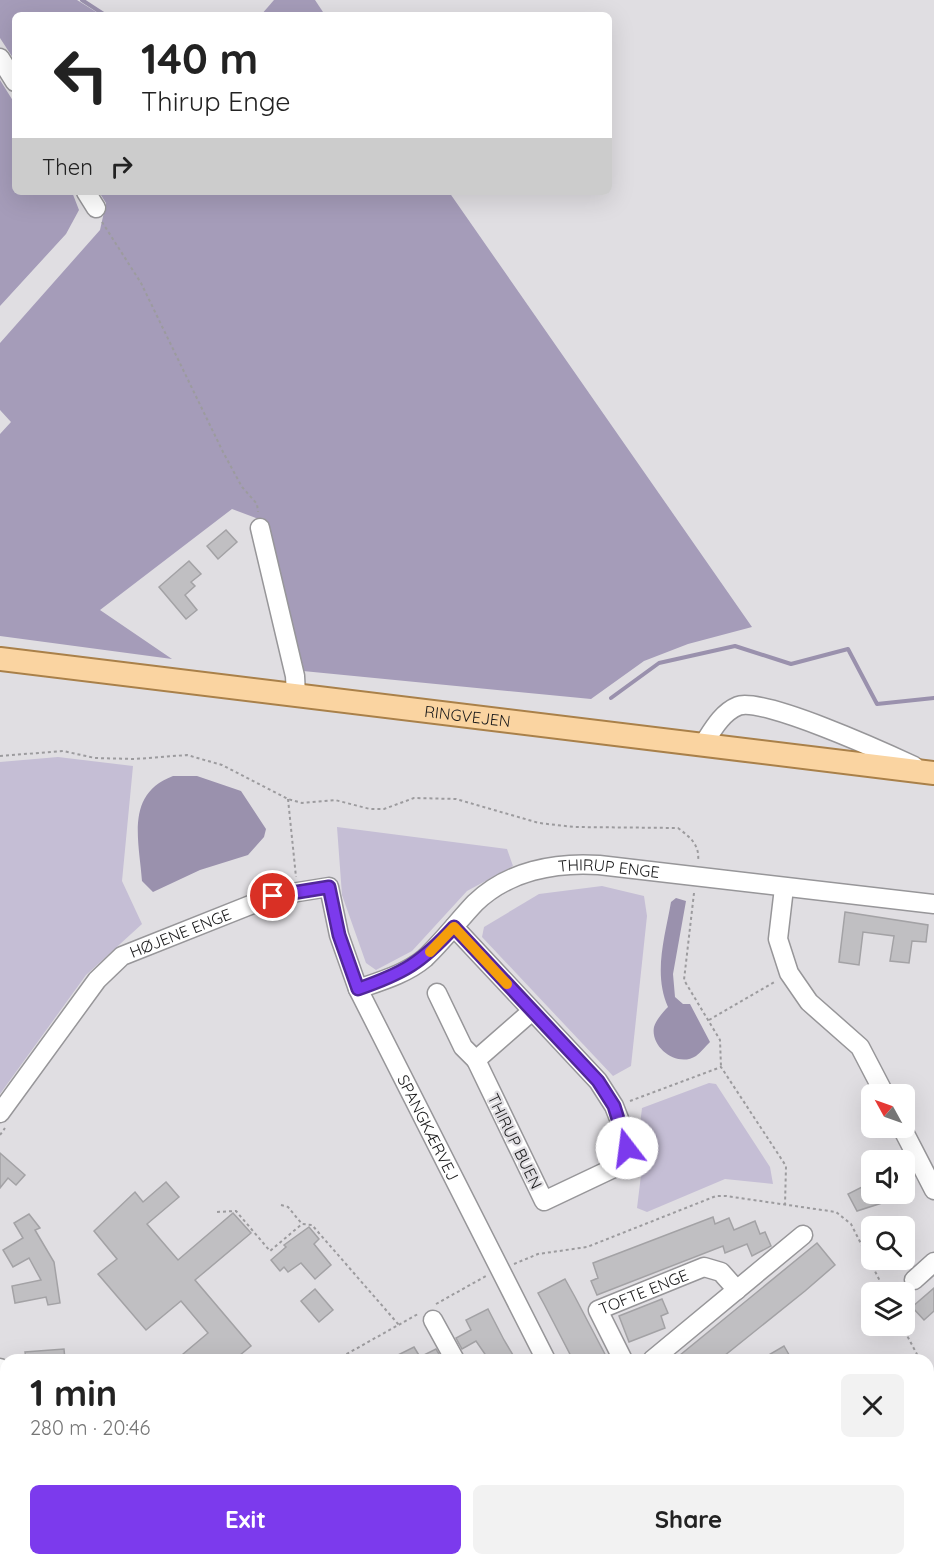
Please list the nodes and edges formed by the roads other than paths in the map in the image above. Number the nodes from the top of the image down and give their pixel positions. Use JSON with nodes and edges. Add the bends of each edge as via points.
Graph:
{"nodes":[{"id":1,"x":0,"y":58,"type":"edge"},
{"id":2,"x":12,"y":77,"type":"edge"},
{"id":3,"x":88,"y":195,"type":"edge"},
{"id":4,"x":96,"y":208,"type":"road end"},
{"id":5,"x":260,"y":528,"type":"road end"},
{"id":6,"x":0,"y":659,"type":"edge"},
{"id":7,"x":296,"y":695,"type":"junction"},
{"id":8,"x":702,"y":746,"type":"junction"},
{"id":9,"x":932,"y":773,"type":"edge"},
{"id":10,"x":329,"y":887,"type":"joint"},
{"id":11,"x":784,"y":888,"type":"junction"},
{"id":12,"x":934,"y":904,"type":"edge"},
{"id":13,"x":454,"y":927,"type":"junction"},
{"id":14,"x":358,"y":989,"type":"junction"},
{"id":15,"x":436,"y":993,"type":"dead end"},
{"id":16,"x":532,"y":1011,"type":"junction"},
{"id":17,"x":476,"y":1060,"type":"junction"},
{"id":18,"x":879,"y":1084,"type":"edge"},
{"id":19,"x":3,"y":1120,"type":"edge"},
{"id":20,"x":907,"y":1138,"type":"edge"},
{"id":21,"x":934,"y":1190,"type":"edge"},
{"id":22,"x":803,"y":1235,"type":"dead end"},
{"id":23,"x":934,"y":1262,"type":"edge"},
{"id":24,"x":914,"y":1280,"type":"dead end"},
{"id":25,"x":737,"y":1290,"type":"junction"},
{"id":26,"x":433,"y":1320,"type":"dead end"},
{"id":27,"x":452,"y":1354,"type":"edge"},
{"id":28,"x":543,"y":1354,"type":"edge"},
{"id":29,"x":620,"y":1354,"type":"edge"},
{"id":30,"x":659,"y":1354,"type":"edge"},
{"id":31,"x":0,"y":1368,"type":"edge"},
{"id":32,"x":0,"y":1406,"type":"edge"}],
"edges":[{"from":1,"to":2,"type":"street"},
{"from":3,"to":4,"type":"street"},
{"from":5,"to":7,"type":"street","via":[[295,676]]},
{"from":6,"to":7,"type":"main road","name":"RINGVEJEN"},
{"from":7,"to":8,"type":"main road","name":"RINGVEJEN"},
{"from":8,"to":9,"type":"main road","name":"RINGVEJEN"},
{"from":8,"to":9,"type":"street","via":[[727,712],[740,704],[759,705]]},
{"from":10,"to":14,"type":"street","name":"SPANGKÆRVEJ","via":[[339,935]]},
{"from":10,"to":19,"type":"street","name":"HØJENE ENGE","via":[[273,896],[122,956],[97,980]]},
{"from":11,"to":12,"type":"street","name":"THIRUP ENGE"},
{"from":11,"to":13,"type":"street","name":"THIRUP ENGE","via":[[574,863],[549,866],[502,883],[477,901]]},
{"from":11,"to":18,"type":"street","via":[[778,939],[789,973],[809,1002],[860,1047]]},
{"from":13,"to":14,"type":"street","name":"THIRUP ENGE","via":[[423,959],[396,976]]},
{"from":13,"to":16,"type":"street"},
{"from":14,"to":28,"type":"street","name":"SPANGKÆRVEJ"},
{"from":15,"to":17,"type":"street","name":"THIRUP BUEN","via":[[463,1047]]},
{"from":16,"to":17,"type":"street"},
{"from":16,"to":17,"type":"street","name":"THIRUP BUEN","via":[[598,1081],[614,1106],[623,1129],[626,1156],[620,1165],[544,1201]]},
{"from":20,"to":21,"type":"street"},
{"from":22,"to":25,"type":"street"},
{"from":23,"to":24,"type":"street"},
{"from":25,"to":29,"type":"street","name":"TOFTE ENGE","via":[[721,1272],[704,1267],[598,1310]]},
{"from":25,"to":30,"type":"street"},
{"from":26,"to":27,"type":"street"},
{"from":31,"to":32,"type":"street"}]}
